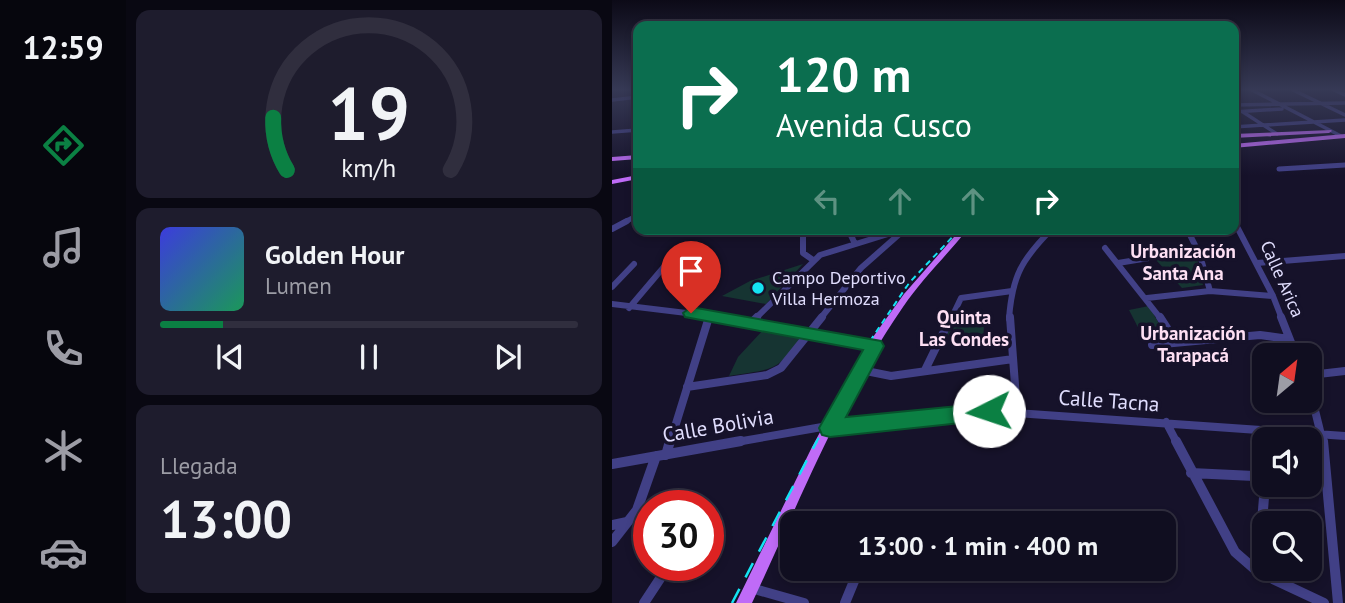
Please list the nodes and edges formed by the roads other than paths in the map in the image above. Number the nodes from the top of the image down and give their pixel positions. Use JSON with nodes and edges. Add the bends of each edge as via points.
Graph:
{"nodes":[{"id":1,"x":1251,"y":118,"type":"edge"},
{"id":2,"x":1307,"y":118,"type":"edge"},
{"id":3,"x":1344,"y":118,"type":"edge"},
{"id":4,"x":1314,"y":122,"type":"junction"},
{"id":5,"x":1262,"y":125,"type":"junction"},
{"id":6,"x":1239,"y":127,"type":"edge"},
{"id":7,"x":633,"y":131,"type":"edge"},
{"id":8,"x":612,"y":132,"type":"edge"},
{"id":9,"x":1277,"y":134,"type":"junction"},
{"id":10,"x":1339,"y":134,"type":"edge"},
{"id":11,"x":1239,"y":136,"type":"edge"},
{"id":12,"x":1289,"y":141,"type":"junction"},
{"id":13,"x":1345,"y":143,"type":"edge"},
{"id":14,"x":1239,"y":145,"type":"edge"},
{"id":15,"x":633,"y":157,"type":"edge"},
{"id":16,"x":612,"y":159,"type":"edge"},
{"id":17,"x":1345,"y":165,"type":"edge"},
{"id":18,"x":1279,"y":169,"type":"dead end"},
{"id":19,"x":633,"y":176,"type":"edge"},
{"id":20,"x":612,"y":180,"type":"edge"},
{"id":21,"x":633,"y":218,"type":"edge"},
{"id":22,"x":612,"y":229,"type":"edge"},
{"id":23,"x":1239,"y":231,"type":"edge"},
{"id":24,"x":803,"y":235,"type":"edge"},
{"id":25,"x":851,"y":235,"type":"edge"},
{"id":26,"x":885,"y":235,"type":"edge"},
{"id":27,"x":898,"y":235,"type":"edge"},
{"id":28,"x":960,"y":235,"type":"edge"},
{"id":29,"x":1046,"y":235,"type":"edge"},
{"id":30,"x":1190,"y":235,"type":"edge"},
{"id":31,"x":855,"y":244,"type":"junction"},
{"id":32,"x":1105,"y":248,"type":"dead end"},
{"id":33,"x":674,"y":255,"type":"dead end"},
{"id":34,"x":1200,"y":255,"type":"junction"},
{"id":35,"x":1345,"y":257,"type":"edge"},
{"id":36,"x":813,"y":260,"type":"junction"},
{"id":37,"x":1118,"y":263,"type":"junction"},
{"id":38,"x":1257,"y":263,"type":"junction"},
{"id":39,"x":634,"y":264,"type":"dead end"},
{"id":40,"x":612,"y":287,"type":"edge"},
{"id":41,"x":1012,"y":290,"type":"junction"},
{"id":42,"x":1210,"y":290,"type":"junction"},
{"id":43,"x":1274,"y":296,"type":"junction"},
{"id":44,"x":1147,"y":298,"type":"junction"},
{"id":45,"x":612,"y":304,"type":"edge"},
{"id":46,"x":629,"y":307,"type":"junction"},
{"id":47,"x":710,"y":315,"type":"junction"},
{"id":48,"x":752,"y":321,"type":"junction"},
{"id":49,"x":807,"y":333,"type":"junction"},
{"id":50,"x":1289,"y":339,"type":"junction"},
{"id":51,"x":1176,"y":342,"type":"junction"},
{"id":52,"x":1291,"y":343,"type":"edge"},
{"id":53,"x":1152,"y":345,"type":"dead end"},
{"id":54,"x":875,"y":346,"type":"junction"},
{"id":55,"x":1013,"y":359,"type":"junction"},
{"id":56,"x":861,"y":370,"type":"junction"},
{"id":57,"x":925,"y":370,"type":"junction"},
{"id":58,"x":1345,"y":371,"type":"edge"},
{"id":59,"x":1322,"y":374,"type":"edge"},
{"id":60,"x":687,"y":387,"type":"junction"},
{"id":61,"x":1017,"y":412,"type":"junction"},
{"id":62,"x":1166,"y":422,"type":"junction"},
{"id":63,"x":830,"y":428,"type":"junction"},
{"id":64,"x":1252,"y":428,"type":"edge"},
{"id":65,"x":1322,"y":433,"type":"joint"},
{"id":66,"x":1345,"y":436,"type":"edge"},
{"id":67,"x":661,"y":456,"type":"junction"},
{"id":68,"x":612,"y":464,"type":"edge"},
{"id":69,"x":1191,"y":472,"type":"junction"},
{"id":70,"x":1252,"y":476,"type":"edge"},
{"id":71,"x":794,"y":511,"type":"edge"},
{"id":72,"x":627,"y":522,"type":"junction"},
{"id":73,"x":612,"y":525,"type":"edge"},
{"id":74,"x":780,"y":540,"type":"edge"},
{"id":75,"x":612,"y":542,"type":"edge"},
{"id":76,"x":1252,"y":567,"type":"edge"},
{"id":77,"x":658,"y":581,"type":"edge"},
{"id":78,"x":854,"y":581,"type":"edge"},
{"id":79,"x":1277,"y":581,"type":"edge"},
{"id":80,"x":751,"y":588,"type":"junction"},
{"id":81,"x":644,"y":603,"type":"edge"},
{"id":82,"x":744,"y":603,"type":"edge"},
{"id":83,"x":804,"y":603,"type":"edge"},
{"id":84,"x":845,"y":603,"type":"edge"},
{"id":85,"x":1324,"y":603,"type":"edge"},
{"id":86,"x":1338,"y":603,"type":"edge"}],
"edges":[{"from":1,"to":5,"type":"street"},
{"from":2,"to":4,"type":"street"},
{"from":3,"to":4,"type":"street"},
{"from":4,"to":5,"type":"street"},
{"from":4,"to":10,"type":"street"},
{"from":5,"to":6,"type":"street"},
{"from":5,"to":9,"type":"street"},
{"from":7,"to":8,"type":"street"},
{"from":9,"to":10,"type":"main road"},
{"from":9,"to":11,"type":"main road"},
{"from":9,"to":12,"type":"main road"},
{"from":10,"to":12,"type":"main road"},
{"from":10,"to":13,"type":"street"},
{"from":12,"to":14,"type":"main road"},
{"from":15,"to":16,"type":"main road"},
{"from":17,"to":18,"type":"street"},
{"from":19,"to":20,"type":"main road"},
{"from":21,"to":22,"type":"street"},
{"from":23,"to":38,"type":"street","name":"Calle Arica"},
{"from":24,"to":36,"type":"street","via":[[803,253]]},
{"from":25,"to":31,"type":"street"},
{"from":26,"to":31,"type":"street"},
{"from":27,"to":49,"type":"street","via":[[861,268]]},
{"from":28,"to":54,"type":"main road","via":[[911,290]]},
{"from":29,"to":41,"type":"street","via":[[1027,255]]},
{"from":30,"to":34,"type":"street"},
{"from":31,"to":36,"type":"street"},
{"from":32,"to":37,"type":"street"},
{"from":33,"to":46,"type":"street"},
{"from":34,"to":37,"type":"street","via":[[1173,254]]},
{"from":34,"to":42,"type":"street"},
{"from":35,"to":38,"type":"street"},
{"from":36,"to":48,"type":"street"},
{"from":37,"to":44,"type":"street"},
{"from":38,"to":43,"type":"street","name":"Calle Arica"},
{"from":39,"to":40,"type":"street"},
{"from":41,"to":55,"type":"street"},
{"from":41,"to":57,"type":"street","via":[[961,298]]},
{"from":42,"to":43,"type":"street"},
{"from":42,"to":44,"type":"street"},
{"from":43,"to":50,"type":"street","name":"Calle Arica"},
{"from":44,"to":51,"type":"street"},
{"from":45,"to":46,"type":"street"},
{"from":46,"to":47,"type":"street"},
{"from":47,"to":48,"type":"street"},
{"from":47,"to":60,"type":"street"},
{"from":48,"to":49,"type":"street"},
{"from":49,"to":54,"type":"street"},
{"from":49,"to":60,"type":"street","via":[[775,372]]},
{"from":50,"to":51,"type":"street","via":[[1260,335]]},
{"from":50,"to":52,"type":"street","name":"Calle Arica"},
{"from":51,"to":53,"type":"street"},
{"from":54,"to":56,"type":"main road"},
{"from":55,"to":57,"type":"street"},
{"from":55,"to":61,"type":"street"},
{"from":56,"to":57,"type":"street","via":[[891,376]]},
{"from":56,"to":63,"type":"main road"},
{"from":58,"to":59,"type":"street"},
{"from":60,"to":67,"type":"street"},
{"from":61,"to":62,"type":"street","name":"Calle Tacna"},
{"from":61,"to":63,"type":"street","name":"Calle Tacna","via":[[963,413]]},
{"from":62,"to":64,"type":"street","name":"Calle Tacna"},
{"from":62,"to":69,"type":"street"},
{"from":63,"to":67,"type":"street","name":"Calle Bolivia"},
{"from":63,"to":71,"type":"main road"},
{"from":65,"to":66,"type":"street","name":"Calle Tacna"},
{"from":65,"to":86,"type":"street"},
{"from":67,"to":68,"type":"street","name":"Calle Bolivia"},
{"from":67,"to":72,"type":"street"},
{"from":69,"to":70,"type":"street"},
{"from":69,"to":76,"type":"street","via":[[1235,552]]},
{"from":72,"to":73,"type":"street"},
{"from":72,"to":75,"type":"street"},
{"from":74,"to":80,"type":"main road"},
{"from":77,"to":81,"type":"street"},
{"from":78,"to":84,"type":"street"},
{"from":79,"to":85,"type":"street"},
{"from":80,"to":82,"type":"main road"},
{"from":80,"to":83,"type":"street"}]}
